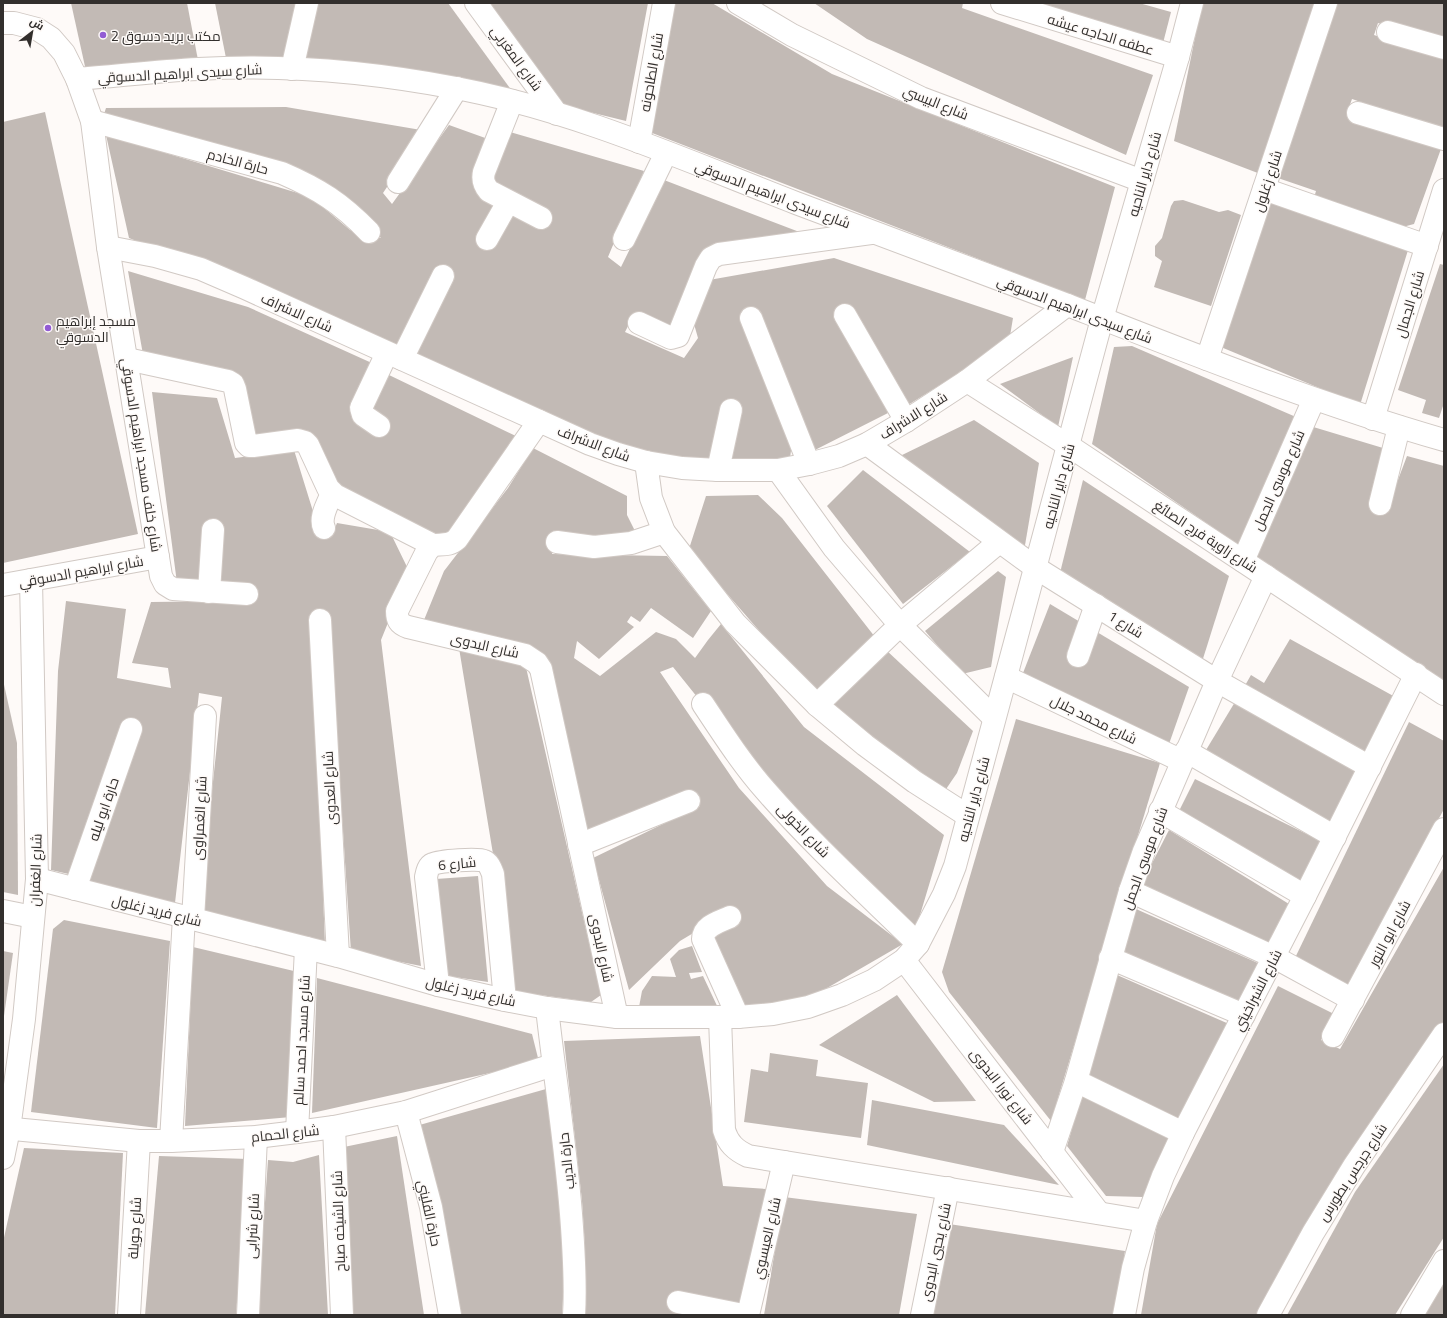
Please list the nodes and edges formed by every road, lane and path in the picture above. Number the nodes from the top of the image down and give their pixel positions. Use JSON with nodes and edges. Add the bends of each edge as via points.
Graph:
{"nodes":[{"id":1,"x":307,"y":3,"type":"edge"},
{"id":2,"x":476,"y":3,"type":"edge"},
{"id":3,"x":664,"y":3,"type":"edge"},
{"id":4,"x":738,"y":3,"type":"edge"},
{"id":5,"x":1002,"y":3,"type":"edge"},
{"id":6,"x":1326,"y":3,"type":"edge"},
{"id":7,"x":1188,"y":4,"type":"edge"},
{"id":8,"x":3,"y":23,"type":"edge"},
{"id":9,"x":1388,"y":32,"type":"dead end"},
{"id":10,"x":1444,"y":48,"type":"edge"},
{"id":11,"x":1178,"y":57,"type":"junction"},
{"id":12,"x":292,"y":69,"type":"junction"},
{"id":13,"x":76,"y":79,"type":"junction"},
{"id":14,"x":457,"y":88,"type":"junction"},
{"id":15,"x":512,"y":101,"type":"junction"},
{"id":16,"x":1358,"y":113,"type":"dead end"},
{"id":17,"x":557,"y":114,"type":"junction"},
{"id":18,"x":92,"y":121,"type":"junction"},
{"id":19,"x":1444,"y":139,"type":"edge"},
{"id":20,"x":639,"y":142,"type":"junction"},
{"id":21,"x":666,"y":153,"type":"junction"},
{"id":22,"x":1142,"y":180,"type":"junction"},
{"id":23,"x":398,"y":182,"type":"dead end"},
{"id":24,"x":1264,"y":188,"type":"junction"},
{"id":25,"x":1444,"y":190,"type":"edge"},
{"id":26,"x":508,"y":202,"type":"junction"},
{"id":27,"x":541,"y":218,"type":"dead end"},
{"id":28,"x":369,"y":232,"type":"dead end"},
{"id":29,"x":873,"y":232,"type":"junction"},
{"id":30,"x":487,"y":239,"type":"dead end"},
{"id":31,"x":624,"y":239,"type":"dead end"},
{"id":32,"x":1426,"y":246,"type":"junction"},
{"id":33,"x":108,"y":247,"type":"junction"},
{"id":34,"x":444,"y":276,"type":"dead end"},
{"id":35,"x":1067,"y":305,"type":"junction"},
{"id":36,"x":845,"y":315,"type":"dead end"},
{"id":37,"x":751,"y":318,"type":"dead end"},
{"id":38,"x":1102,"y":319,"type":"junction"},
{"id":39,"x":639,"y":323,"type":"dead end"},
{"id":40,"x":395,"y":356,"type":"junction"},
{"id":41,"x":126,"y":359,"type":"junction"},
{"id":42,"x":1207,"y":359,"type":"junction"},
{"id":43,"x":967,"y":381,"type":"junction"},
{"id":44,"x":1314,"y":399,"type":"junction"},
{"id":45,"x":731,"y":410,"type":"dead end"},
{"id":46,"x":1373,"y":419,"type":"junction"},
{"id":47,"x":539,"y":421,"type":"junction"},
{"id":48,"x":906,"y":421,"type":"junction"},
{"id":49,"x":378,"y":426,"type":"dead end"},
{"id":50,"x":1399,"y":427,"type":"junction"},
{"id":51,"x":1444,"y":440,"type":"edge"},
{"id":52,"x":867,"y":444,"type":"junction"},
{"id":53,"x":1068,"y":446,"type":"junction"},
{"id":54,"x":646,"y":462,"type":"junction"},
{"id":55,"x":809,"y":464,"type":"junction"},
{"id":56,"x":718,"y":470,"type":"junction"},
{"id":57,"x":778,"y":470,"type":"junction"},
{"id":58,"x":332,"y":493,"type":"junction"},
{"id":59,"x":1380,"y":504,"type":"dead end"},
{"id":60,"x":324,"y":528,"type":"dead end"},
{"id":61,"x":213,"y":530,"type":"dead end"},
{"id":62,"x":664,"y":532,"type":"junction"},
{"id":63,"x":557,"y":542,"type":"dead end"},
{"id":64,"x":999,"y":542,"type":"junction"},
{"id":65,"x":433,"y":545,"type":"junction"},
{"id":66,"x":158,"y":557,"type":"junction"},
{"id":67,"x":1243,"y":561,"type":"junction"},
{"id":68,"x":1036,"y":568,"type":"junction"},
{"id":69,"x":1266,"y":576,"type":"junction"},
{"id":70,"x":31,"y":580,"type":"junction"},
{"id":71,"x":3,"y":585,"type":"edge"},
{"id":72,"x":209,"y":592,"type":"junction"},
{"id":73,"x":247,"y":594,"type":"dead end"},
{"id":74,"x":1096,"y":605,"type":"junction"},
{"id":75,"x":320,"y":620,"type":"dead end"},
{"id":76,"x":900,"y":625,"type":"junction"},
{"id":77,"x":1078,"y":656,"type":"dead end"},
{"id":78,"x":1416,"y":674,"type":"junction"},
{"id":79,"x":1006,"y":677,"type":"junction"},
{"id":80,"x":1217,"y":681,"type":"junction"},
{"id":81,"x":1444,"y":694,"type":"edge"},
{"id":82,"x":703,"y":704,"type":"dead end"},
{"id":83,"x":817,"y":705,"type":"junction"},
{"id":84,"x":205,"y":716,"type":"dead end"},
{"id":85,"x":994,"y":718,"type":"junction"},
{"id":86,"x":132,"y":728,"type":"dead end"},
{"id":87,"x":1184,"y":756,"type":"junction"},
{"id":88,"x":1370,"y":767,"type":"junction"},
{"id":89,"x":689,"y":801,"type":"dead end"},
{"id":90,"x":1160,"y":812,"type":"junction"},
{"id":91,"x":968,"y":816,"type":"junction"},
{"id":92,"x":1444,"y":829,"type":"edge"},
{"id":93,"x":1335,"y":837,"type":"junction"},
{"id":94,"x":579,"y":845,"type":"junction"},
{"id":95,"x":37,"y":879,"type":"junction"},
{"id":96,"x":76,"y":889,"type":"junction"},
{"id":97,"x":1130,"y":891,"type":"junction"},
{"id":98,"x":1305,"y":896,"type":"junction"},
{"id":99,"x":3,"y":911,"type":"edge"},
{"id":100,"x":33,"y":917,"type":"junction"},
{"id":101,"x":730,"y":917,"type":"dead end"},
{"id":102,"x":189,"y":918,"type":"junction"},
{"id":103,"x":918,"y":944,"type":"junction"},
{"id":104,"x":306,"y":948,"type":"junction"},
{"id":105,"x":338,"y":956,"type":"junction"},
{"id":106,"x":1274,"y":957,"type":"junction"},
{"id":107,"x":1110,"y":958,"type":"junction"},
{"id":108,"x":904,"y":960,"type":"junction"},
{"id":109,"x":438,"y":984,"type":"junction"},
{"id":110,"x":505,"y":1000,"type":"junction"},
{"id":111,"x":1353,"y":1000,"type":"junction"},
{"id":112,"x":547,"y":1008,"type":"junction"},
{"id":113,"x":1244,"y":1015,"type":"junction"},
{"id":114,"x":617,"y":1017,"type":"junction"},
{"id":115,"x":729,"y":1017,"type":"junction"},
{"id":116,"x":1444,"y":1034,"type":"edge"},
{"id":117,"x":1333,"y":1036,"type":"dead end"},
{"id":118,"x":553,"y":1065,"type":"junction"},
{"id":119,"x":1076,"y":1082,"type":"junction"},
{"id":120,"x":406,"y":1112,"type":"junction"},
{"id":121,"x":334,"y":1127,"type":"junction"},
{"id":122,"x":6,"y":1128,"type":"edge"},
{"id":123,"x":297,"y":1132,"type":"junction"},
{"id":124,"x":1183,"y":1133,"type":"junction"},
{"id":125,"x":256,"y":1137,"type":"junction"},
{"id":126,"x":139,"y":1141,"type":"junction"},
{"id":127,"x":171,"y":1141,"type":"junction"},
{"id":128,"x":1052,"y":1152,"type":"junction"},
{"id":129,"x":3,"y":1158,"type":"edge"},
{"id":130,"x":784,"y":1162,"type":"junction"},
{"id":131,"x":948,"y":1188,"type":"junction"},
{"id":132,"x":1099,"y":1213,"type":"junction"},
{"id":133,"x":1146,"y":1221,"type":"junction"},
{"id":134,"x":1444,"y":1261,"type":"edge"},
{"id":135,"x":678,"y":1302,"type":"dead end"},
{"id":136,"x":130,"y":1315,"type":"edge"},
{"id":137,"x":248,"y":1315,"type":"edge"},
{"id":138,"x":342,"y":1315,"type":"edge"},
{"id":139,"x":450,"y":1315,"type":"edge"},
{"id":140,"x":574,"y":1315,"type":"edge"},
{"id":141,"x":743,"y":1315,"type":"edge"},
{"id":142,"x":748,"y":1315,"type":"edge"},
{"id":143,"x":922,"y":1315,"type":"edge"},
{"id":144,"x":1124,"y":1315,"type":"edge"},
{"id":145,"x":1268,"y":1315,"type":"edge"},
{"id":146,"x":1412,"y":1315,"type":"edge"}],
"edges":[{"from":1,"to":12,"type":"street"},
{"from":2,"to":17,"type":"street","name":"شارع المغربي"},
{"from":3,"to":20,"type":"street","name":"شارع الطاحونه"},
{"from":4,"to":22,"type":"street","name":"شارع البيسي","via":[[792,35],[921,98]]},
{"from":5,"to":11,"type":"street","name":"عطفه الحاجه عيشه"},
{"from":6,"to":24,"type":"street","name":"شارع زغلول"},
{"from":7,"to":11,"type":"street","name":"شارع داير الناحيه"},
{"from":8,"to":13,"type":"street","name":"شارع خلف مسجد ابراهيم الدسوقي","via":[[37,29],[51,38],[64,53]]},
{"from":9,"to":10,"type":"street"},
{"from":11,"to":22,"type":"street","name":"شارع داير الناحيه"},
{"from":12,"to":13,"type":"street","name":"شارع سيدى ابراهيم الدسوقي","via":[[200,69]]},
{"from":12,"to":14,"type":"street","name":"شارع سيدى ابراهيم الدسوقي","via":[[329,70]]},
{"from":13,"to":18,"type":"street","name":"شارع خلف مسجد ابراهيم الدسوقي"},
{"from":14,"to":15,"type":"street","name":"شارع سيدى ابراهيم الدسوقي"},
{"from":14,"to":23,"type":"street"},
{"from":15,"to":17,"type":"street","name":"شارع سيدى ابراهيم الدسوقي"},
{"from":15,"to":26,"type":"street","via":[[483,179],[489,191]]},
{"from":16,"to":19,"type":"street"},
{"from":17,"to":20,"type":"street","name":"شارع سيدى ابراهيم الدسوقي"},
{"from":18,"to":28,"type":"street","name":"حارة الخادم","via":[[282,173],[329,197],[351,213]]},
{"from":18,"to":33,"type":"street","name":"شارع خلف مسجد ابراهيم الدسوقي"},
{"from":20,"to":21,"type":"street","name":"شارع سيدى ابراهيم الدسوقي"},
{"from":21,"to":29,"type":"street","name":"شارع سيدى ابراهيم الدسوقي"},
{"from":21,"to":31,"type":"street"},
{"from":22,"to":38,"type":"street","name":"شارع داير الناحيه"},
{"from":24,"to":32,"type":"street"},
{"from":24,"to":42,"type":"street","name":"شارع زغلول"},
{"from":25,"to":32,"type":"street","name":"شارع الجمال"},
{"from":26,"to":27,"type":"street"},
{"from":26,"to":30,"type":"street"},
{"from":29,"to":35,"type":"street","name":"شارع سيدى ابراهيم الدسوقي"},
{"from":29,"to":39,"type":"street","via":[[719,254],[711,258],[706,266],[678,336],[671,338]]},
{"from":32,"to":46,"type":"street","name":"شارع الجمال"},
{"from":33,"to":40,"type":"street","name":"شارع الاشراف","via":[[155,256],[201,269]]},
{"from":33,"to":41,"type":"street","name":"شارع خلف مسجد ابراهيم الدسوقي"},
{"from":34,"to":40,"type":"street"},
{"from":35,"to":38,"type":"street","name":"شارع سيدى ابراهيم الدسوقي"},
{"from":35,"to":43,"type":"street","name":"شارع الاشراف"},
{"from":36,"to":48,"type":"street"},
{"from":37,"to":55,"type":"street"},
{"from":38,"to":42,"type":"street","name":"شارع سيدى ابراهيم الدسوقي"},
{"from":38,"to":53,"type":"street","name":"شارع داير الناحيه"},
{"from":40,"to":47,"type":"street","name":"شارع الاشراف"},
{"from":40,"to":49,"type":"street","via":[[361,408],[363,415]]},
{"from":41,"to":58,"type":"street","via":[[233,384],[246,443],[253,446],[298,440],[305,442]]},
{"from":41,"to":66,"type":"street","name":"شارع خلف مسجد ابراهيم الدسوقي"},
{"from":42,"to":44,"type":"street","name":"شارع سيدى ابراهيم الدسوقي"},
{"from":43,"to":48,"type":"street","name":"شارع الاشراف"},
{"from":43,"to":53,"type":"street","name":"شارع زاوية فرج الصائغ"},
{"from":44,"to":46,"type":"street","name":"شارع سيدى ابراهيم الدسوقي"},
{"from":44,"to":67,"type":"street","name":"شارع موسى الجمل"},
{"from":45,"to":56,"type":"street"},
{"from":46,"to":50,"type":"street","name":"شارع سيدى ابراهيم الدسوقي"},
{"from":47,"to":54,"type":"street","name":"شارع الاشراف","via":[[590,444]]},
{"from":47,"to":65,"type":"street","via":[[457,539],[449,544]]},
{"from":48,"to":52,"type":"street","name":"شارع الاشراف"},
{"from":50,"to":51,"type":"street","name":"شارع سيدى ابراهيم الدسوقي"},
{"from":50,"to":59,"type":"street"},
{"from":52,"to":55,"type":"street","name":"شارع الاشراف","via":[[839,456]]},
{"from":52,"to":64,"type":"street","name":"شارع 1"},
{"from":53,"to":67,"type":"street","name":"شارع زاوية فرج الصائغ"},
{"from":53,"to":68,"type":"street","name":"شارع داير الناحيه"},
{"from":54,"to":56,"type":"street","name":"شارع الاشراف"},
{"from":54,"to":62,"type":"street","via":[[652,498]]},
{"from":55,"to":57,"type":"street","name":"شارع الاشراف"},
{"from":56,"to":57,"type":"street","name":"شارع الاشراف"},
{"from":57,"to":76,"type":"street","via":[[834,548]]},
{"from":58,"to":60,"type":"street","via":[[322,519]]},
{"from":58,"to":65,"type":"street"},
{"from":61,"to":72,"type":"street"},
{"from":62,"to":63,"type":"street","via":[[631,543],[594,547]]},
{"from":62,"to":83,"type":"street","via":[[735,623]]},
{"from":64,"to":68,"type":"street","name":"شارع 1"},
{"from":64,"to":76,"type":"street"},
{"from":65,"to":94,"type":"street","name":"شارع البدوى","via":[[426,551],[397,611],[397,618],[408,628],[518,652],[537,663],[541,669]]},
{"from":66,"to":70,"type":"street","name":"شارع ابراهيم الدسوقي"},
{"from":66,"to":72,"type":"street","name":"شارع خلف مسجد ابراهيم الدسوقي","via":[[165,584],[173,589]]},
{"from":67,"to":69,"type":"street","name":"شارع زاوية فرج الصائغ"},
{"from":68,"to":74,"type":"street","name":"شارع 1"},
{"from":68,"to":79,"type":"street","name":"شارع داير الناحيه"},
{"from":69,"to":78,"type":"street","name":"شارع زاوية فرج الصائغ"},
{"from":69,"to":80,"type":"street","name":"شارع موسى الجمل"},
{"from":70,"to":71,"type":"street","name":"شارع ابراهيم الدسوقي"},
{"from":70,"to":95,"type":"street","name":"شارع الغفران"},
{"from":72,"to":73,"type":"street","name":"شارع خلف مسجد ابراهيم الدسوقي"},
{"from":74,"to":77,"type":"street"},
{"from":74,"to":80,"type":"street","name":"شارع 1"},
{"from":75,"to":105,"type":"street","name":"شارع العدوى"},
{"from":76,"to":83,"type":"street"},
{"from":76,"to":85,"type":"street"},
{"from":78,"to":81,"type":"street","name":"شارع زاوية فرج الصائغ"},
{"from":78,"to":88,"type":"street","name":"شارع الشبراخيتي"},
{"from":79,"to":85,"type":"street","name":"شارع داير الناحيه"},
{"from":79,"to":87,"type":"street","name":"شارع محمد جلال"},
{"from":80,"to":87,"type":"street","name":"شارع موسى الجمل"},
{"from":80,"to":88,"type":"street","name":"شارع 1"},
{"from":82,"to":103,"type":"street","name":"شارع الخولى","via":[[732,749],[765,790]]},
{"from":83,"to":91,"type":"street","via":[[864,746]]},
{"from":84,"to":102,"type":"street","name":"شارع الغمراوى"},
{"from":85,"to":91,"type":"street","name":"شارع داير الناحيه"},
{"from":86,"to":96,"type":"street","name":"حارة ابو ليله"},
{"from":87,"to":90,"type":"street","name":"شارع موسى الجمل"},
{"from":87,"to":93,"type":"street","name":"شارع محمد جلال"},
{"from":88,"to":93,"type":"street","name":"شارع الشبراخيتي"},
{"from":89,"to":94,"type":"street"},
{"from":90,"to":97,"type":"street","name":"شارع موسى الجمل"},
{"from":90,"to":98,"type":"street"},
{"from":91,"to":103,"type":"street","name":"شارع داير الناحيه","via":[[955,866],[944,894]]},
{"from":92,"to":111,"type":"street","name":"شارع ابو النور"},
{"from":93,"to":98,"type":"street","name":"شارع الشبراخيتي"},
{"from":94,"to":114,"type":"street","name":"شارع البدوى"},
{"from":95,"to":96,"type":"street","name":"شارع فريد زغلول"},
{"from":95,"to":100,"type":"street","name":"شارع الغفران"},
{"from":96,"to":102,"type":"street","name":"شارع فريد زغلول"},
{"from":97,"to":106,"type":"street"},
{"from":97,"to":107,"type":"street","name":"شارع موسى الجمل"},
{"from":98,"to":106,"type":"street","name":"شارع الشبراخيتي"},
{"from":99,"to":100,"type":"street"},
{"from":100,"to":122,"type":"street","name":"شارع الغفران","via":[[24,1019]]},
{"from":101,"to":115,"type":"street","via":[[705,930],[703,934]]},
{"from":102,"to":104,"type":"street","name":"شارع فريد زغلول"},
{"from":102,"to":127,"type":"street","name":"شارع الغمراوى"},
{"from":103,"to":108,"type":"street","name":"شارع داير الناحيه"},
{"from":104,"to":105,"type":"street","name":"شارع فريد زغلول"},
{"from":104,"to":123,"type":"street","name":"شارع مسجد احمد سالم"},
{"from":105,"to":109,"type":"street","name":"شارع فريد زغلول"},
{"from":106,"to":111,"type":"street"},
{"from":106,"to":113,"type":"street","name":"شارع الشبراخيتي"},
{"from":107,"to":113,"type":"street"},
{"from":107,"to":119,"type":"street","name":"شارع موسى الجمل"},
{"from":108,"to":115,"type":"street","name":"شارع فريد زغلول","via":[[874,980],[815,1005],[773,1014]]},
{"from":108,"to":128,"type":"street","name":"شارع نورا البدوى"},
{"from":109,"to":110,"type":"street","name":"شارع فريد زغلول"},
{"from":109,"to":110,"type":"street","name":"شارع 6","via":[[427,870],[432,864],[439,862],[477,859],[485,861],[493,874]]},
{"from":110,"to":112,"type":"street","name":"شارع فريد زغلول"},
{"from":111,"to":117,"type":"street","name":"شارع ابو النور"},
{"from":112,"to":114,"type":"street","name":"شارع فريد زغلول"},
{"from":112,"to":118,"type":"street","name":"حارة الديب"},
{"from":113,"to":124,"type":"street","name":"شارع الشبراخيتي"},
{"from":114,"to":115,"type":"street","name":"شارع فريد زغلول"},
{"from":115,"to":130,"type":"street","via":[[724,1130],[727,1139],[739,1152],[748,1156]]},
{"from":116,"to":145,"type":"street","name":"شارع جرجس بطورس","via":[[1354,1166],[1313,1233]]},
{"from":118,"to":120,"type":"street","name":"شارع الحمام"},
{"from":118,"to":140,"type":"street","name":"حارة الديب","via":[[564,1136],[571,1211],[576,1286]]},
{"from":119,"to":124,"type":"street"},
{"from":119,"to":128,"type":"street","name":"شارع موسى الجمل"},
{"from":120,"to":121,"type":"street","name":"شارع الحمام"},
{"from":120,"to":139,"type":"street","name":"حارة القليني","via":[[431,1207]]},
{"from":121,"to":123,"type":"street","name":"شارع الحمام"},
{"from":121,"to":138,"type":"street","name":"شارع الشيخه صباح"},
{"from":122,"to":126,"type":"street","name":"شارع الحمام"},
{"from":122,"to":129,"type":"street","name":"شارع الغفران"},
{"from":123,"to":125,"type":"street","name":"شارع الحمام"},
{"from":124,"to":133,"type":"street","name":"شارع الشبراخيتي"},
{"from":125,"to":127,"type":"street","name":"شارع الحمام"},
{"from":125,"to":137,"type":"street","name":"شارع شرابى"},
{"from":126,"to":127,"type":"street","name":"شارع الحمام"},
{"from":126,"to":136,"type":"street","name":"شارع جويلة"},
{"from":128,"to":132,"type":"street","name":"شارع نورا البدوى"},
{"from":130,"to":131,"type":"street"},
{"from":130,"to":142,"type":"street","name":"شارع العيسوي"},
{"from":131,"to":132,"type":"street"},
{"from":131,"to":143,"type":"street","name":"شارع يحيي البدوى"},
{"from":132,"to":133,"type":"street"},
{"from":133,"to":144,"type":"street","name":"شارع الشبراخيتي"},
{"from":134,"to":146,"type":"street"},
{"from":135,"to":141,"type":"street"}]}
